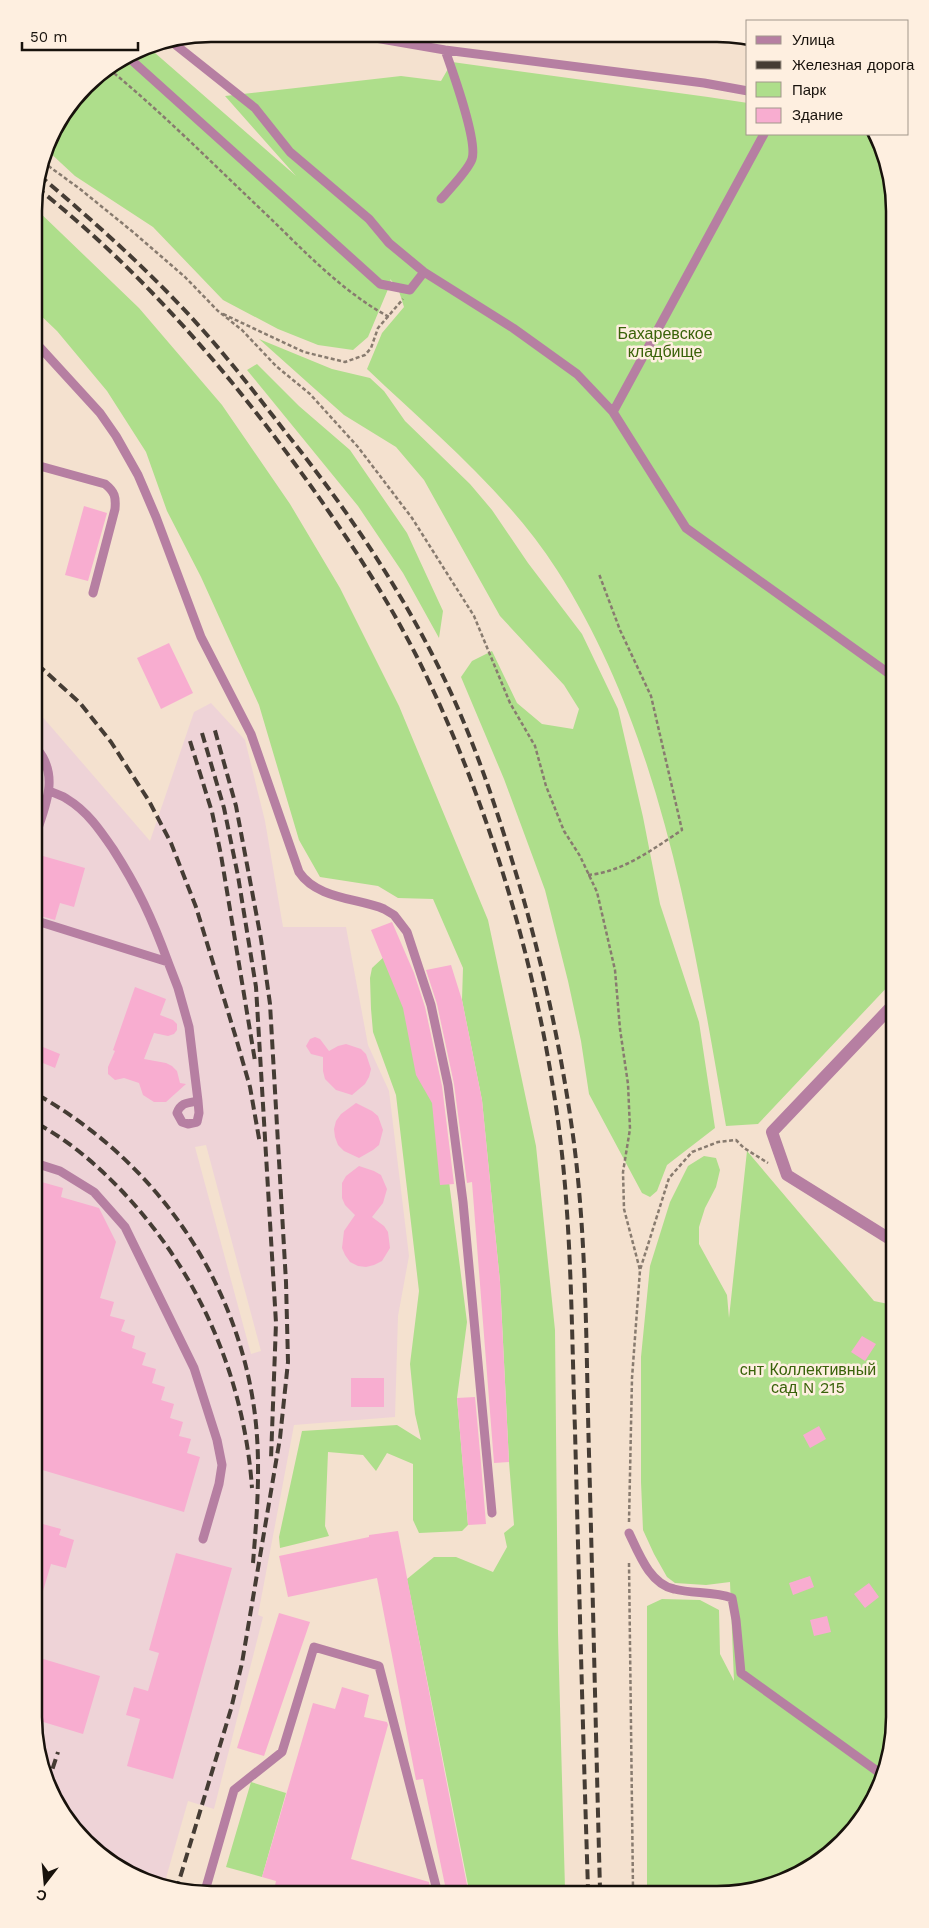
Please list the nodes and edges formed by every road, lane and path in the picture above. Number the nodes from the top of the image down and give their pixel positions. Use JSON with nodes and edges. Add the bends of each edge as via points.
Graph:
{"nodes":[{"id":1,"x":399,"y":42,"type":"edge"},
{"id":2,"x":177,"y":46,"type":"edge"},
{"id":3,"x":445,"y":50,"type":"junction"},
{"id":4,"x":134,"y":62,"type":"edge"},
{"id":5,"x":114,"y":73,"type":"edge"},
{"id":6,"x":746,"y":91,"type":"edge"},
{"id":7,"x":763,"y":135,"type":"edge"},
{"id":8,"x":49,"y":166,"type":"edge"},
{"id":9,"x":441,"y":200,"type":"dead end"},
{"id":10,"x":424,"y":272,"type":"junction"},
{"id":11,"x":410,"y":290,"type":"junction"},
{"id":12,"x":218,"y":311,"type":"junction"},
{"id":13,"x":389,"y":317,"type":"junction"},
{"id":14,"x":43,"y":351,"type":"edge"},
{"id":15,"x":613,"y":412,"type":"junction"},
{"id":16,"x":43,"y":467,"type":"edge"},
{"id":17,"x":599,"y":574,"type":"dead end"},
{"id":18,"x":93,"y":593,"type":"dead end"},
{"id":19,"x":886,"y":671,"type":"edge"},
{"id":20,"x":43,"y":759,"type":"edge"},
{"id":21,"x":50,"y":791,"type":"junction"},
{"id":22,"x":43,"y":814,"type":"edge"},
{"id":23,"x":588,"y":875,"type":"junction"},
{"id":24,"x":43,"y":923,"type":"edge"},
{"id":25,"x":168,"y":962,"type":"junction"},
{"id":26,"x":886,"y":1012,"type":"edge"},
{"id":27,"x":198,"y":1102,"type":"dead end"},
{"id":28,"x":42,"y":1165,"type":"edge"},
{"id":29,"x":787,"y":1175,"type":"junction"},
{"id":30,"x":886,"y":1237,"type":"edge"},
{"id":31,"x":640,"y":1270,"type":"junction"},
{"id":32,"x":492,"y":1513,"type":"dead end"},
{"id":33,"x":629,"y":1533,"type":"joint"},
{"id":34,"x":203,"y":1539,"type":"dead end"},
{"id":35,"x":629,"y":1562,"type":"dead end"},
{"id":36,"x":877,"y":1771,"type":"edge"},
{"id":37,"x":207,"y":1886,"type":"edge"},
{"id":38,"x":436,"y":1886,"type":"edge"},
{"id":39,"x":633,"y":1886,"type":"edge"}],
"edges":[{"from":1,"to":3,"type":"lane"},
{"from":2,"to":10,"type":"lane","via":[[255,108],[290,152],[369,219],[389,243]]},
{"from":3,"to":6,"type":"lane"},
{"from":3,"to":9,"type":"lane","via":[[474,149],[472,160]]},
{"from":4,"to":11,"type":"lane","via":[[380,284]]},
{"from":5,"to":13,"type":"path","via":[[148,100],[310,257],[355,295]]},
{"from":7,"to":15,"type":"lane"},
{"from":8,"to":12,"type":"path","via":[[133,232]]},
{"from":10,"to":11,"type":"lane"},
{"from":10,"to":15,"type":"lane","via":[[577,374]]},
{"from":11,"to":13,"type":"path"},
{"from":12,"to":13,"type":"path","via":[[304,352],[345,362],[365,356],[378,328]]},
{"from":12,"to":23,"type":"path","via":[[310,394],[358,447],[412,518],[474,616],[510,703],[535,746],[546,786],[564,831]]},
{"from":14,"to":32,"type":"lane","via":[[100,413],[138,475],[201,637],[251,734],[299,872],[315,888],[384,909],[394,915],[407,932],[431,1005],[448,1085],[463,1202]]},
{"from":15,"to":19,"type":"lane","via":[[686,528]]},
{"from":16,"to":18,"type":"lane","via":[[105,484],[116,497]]},
{"from":17,"to":23,"type":"path","via":[[620,630],[651,696],[682,830],[639,858],[603,873]]},
{"from":20,"to":21,"type":"lane","via":[[48,768]]},
{"from":21,"to":22,"type":"lane"},
{"from":21,"to":25,"type":"lane","via":[[81,809],[103,834],[147,907]]},
{"from":23,"to":31,"type":"path","via":[[597,892],[615,970],[630,1129],[623,1172],[624,1210]]},
{"from":24,"to":25,"type":"lane"},
{"from":25,"to":27,"type":"lane","via":[[189,1027]]},
{"from":26,"to":29,"type":"street","via":[[772,1132]]},
{"from":28,"to":34,"type":"lane","via":[[60,1171],[94,1192],[124,1227],[194,1368],[222,1465]]},
{"from":29,"to":30,"type":"street"},
{"from":29,"to":31,"type":"path","via":[[736,1140],[718,1142],[692,1152],[668,1178]]},
{"from":31,"to":33,"type":"path","via":[[632,1378]]},
{"from":33,"to":36,"type":"lane","via":[[641,1559],[659,1583],[674,1589],[719,1593],[732,1598],[741,1673]]},
{"from":35,"to":39,"type":"path"},
{"from":37,"to":38,"type":"lane","via":[[234,1790],[282,1752],[314,1646],[379,1666]]}]}
